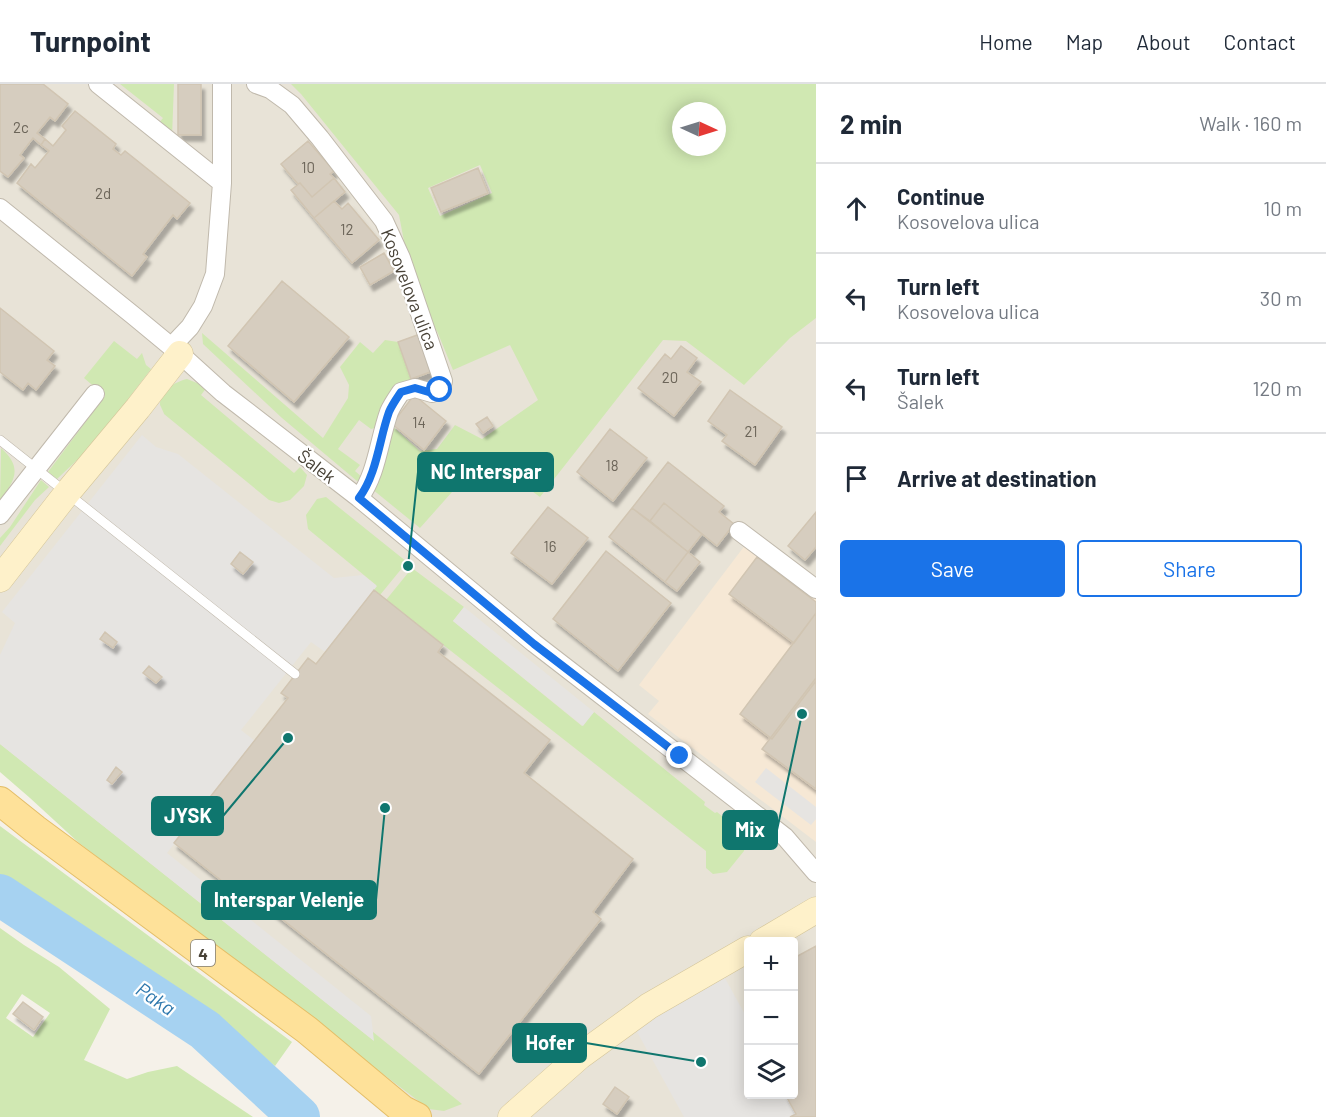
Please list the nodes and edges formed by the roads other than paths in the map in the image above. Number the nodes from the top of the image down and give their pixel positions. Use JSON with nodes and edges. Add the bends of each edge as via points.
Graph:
{"nodes":[{"id":1,"x":98,"y":84,"type":"edge"},
{"id":2,"x":222,"y":84,"type":"edge"},
{"id":3,"x":256,"y":84,"type":"edge"},
{"id":4,"x":222,"y":183,"type":"junction"},
{"id":5,"x":0,"y":208,"type":"edge"},
{"id":6,"x":175,"y":350,"type":"junction"},
{"id":7,"x":95,"y":394,"type":"dead end"},
{"id":8,"x":0,"y":441,"type":"edge"},
{"id":9,"x":36,"y":468,"type":"junction"},
{"id":10,"x":67,"y":493,"type":"junction"},
{"id":11,"x":359,"y":498,"type":"junction"},
{"id":12,"x":0,"y":516,"type":"edge"},
{"id":13,"x":739,"y":531,"type":"dead end"},
{"id":14,"x":0,"y":579,"type":"edge"},
{"id":15,"x":816,"y":589,"type":"edge"},
{"id":16,"x":295,"y":674,"type":"dead end"},
{"id":17,"x":0,"y":801,"type":"edge"},
{"id":18,"x":816,"y":873,"type":"edge"},
{"id":19,"x":816,"y":910,"type":"edge"},
{"id":20,"x":770,"y":937,"type":"edge"},
{"id":21,"x":744,"y":951,"type":"edge"},
{"id":22,"x":410,"y":1115,"type":"edge"},
{"id":23,"x":511,"y":1117,"type":"edge"}],
"edges":[{"from":1,"to":4,"type":"street"},
{"from":2,"to":4,"type":"street"},
{"from":3,"to":11,"type":"street","name":"Kosovelova ulica","via":[[292,105],[384,221],[444,381],[440,390],[432,393],[415,388],[401,392],[390,411]]},
{"from":4,"to":6,"type":"street","via":[[215,274],[203,306]]},
{"from":5,"to":6,"type":"street","name":"Šalek"},
{"from":6,"to":10,"type":"main road","via":[[138,408]]},
{"from":6,"to":11,"type":"street","name":"Šalek","via":[[223,393]]},
{"from":7,"to":9,"type":"street"},
{"from":8,"to":9,"type":"lane"},
{"from":9,"to":10,"type":"lane"},
{"from":9,"to":12,"type":"street"},
{"from":10,"to":14,"type":"main road"},
{"from":10,"to":16,"type":"lane"},
{"from":11,"to":18,"type":"street","name":"Šalek","via":[[534,644],[785,837]]},
{"from":13,"to":15,"type":"street"},
{"from":17,"to":22,"type":"main road","number":"4","via":[[307,1030]]},
{"from":19,"to":20,"type":"main road"},
{"from":21,"to":23,"type":"main road","via":[[649,1006],[580,1056]]}]}
